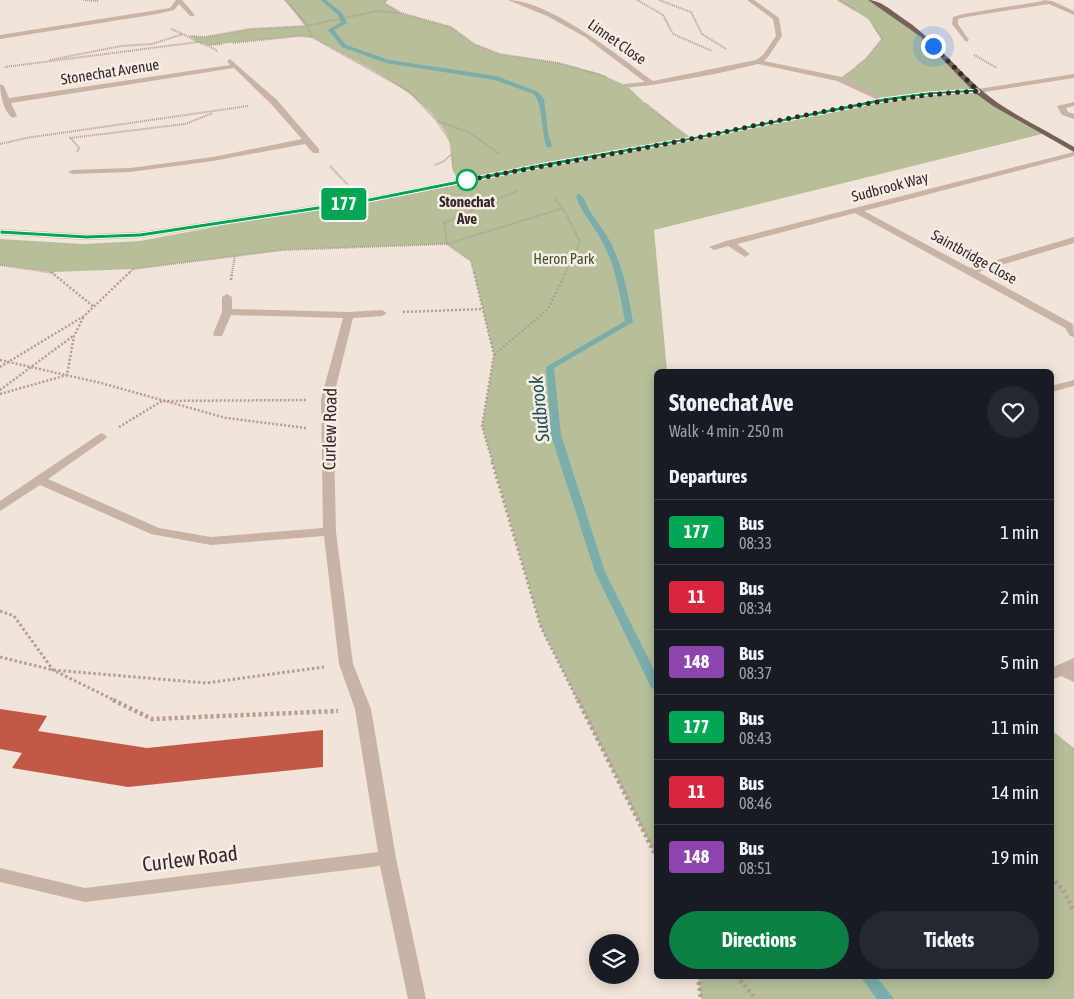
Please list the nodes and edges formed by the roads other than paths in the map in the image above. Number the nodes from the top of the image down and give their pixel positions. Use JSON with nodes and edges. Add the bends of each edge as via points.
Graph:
{"nodes":[{"id":1,"x":180,"y":0,"type":"edge"},
{"id":2,"x":511,"y":0,"type":"edge"},
{"id":3,"x":750,"y":0,"type":"edge"},
{"id":4,"x":871,"y":0,"type":"edge"},
{"id":5,"x":1048,"y":1,"type":"edge"},
{"id":6,"x":1074,"y":12,"type":"edge"},
{"id":7,"x":192,"y":15,"type":"dead end"},
{"id":8,"x":0,"y":36,"type":"edge"},
{"id":9,"x":966,"y":40,"type":"road end"},
{"id":10,"x":758,"y":62,"type":"junction"},
{"id":11,"x":1074,"y":76,"type":"edge"},
{"id":12,"x":652,"y":83,"type":"junction"},
{"id":13,"x":0,"y":86,"type":"edge"},
{"id":14,"x":627,"y":86,"type":"road end"},
{"id":15,"x":978,"y":91,"type":"junction"},
{"id":16,"x":883,"y":100,"type":"junction"},
{"id":17,"x":7,"y":101,"type":"junction"},
{"id":18,"x":1074,"y":104,"type":"edge"},
{"id":19,"x":13,"y":116,"type":"dead end"},
{"id":20,"x":1074,"y":117,"type":"edge"},
{"id":21,"x":306,"y":141,"type":"junction"},
{"id":22,"x":1074,"y":150,"type":"edge"},
{"id":23,"x":316,"y":151,"type":"road end"},
{"id":24,"x":1074,"y":154,"type":"edge"},
{"id":25,"x":65,"y":181,"type":"dead end"},
{"id":26,"x":856,"y":210,"type":"junction"},
{"id":27,"x":0,"y":232,"type":"edge"},
{"id":28,"x":1074,"y":240,"type":"edge"},
{"id":29,"x":729,"y":243,"type":"junction"},
{"id":30,"x":714,"y":247,"type":"dead end"},
{"id":31,"x":745,"y":254,"type":"dead end"},
{"id":32,"x":969,"y":272,"type":"junction"},
{"id":33,"x":227,"y":297,"type":"road end"},
{"id":34,"x":227,"y":312,"type":"junction"},
{"id":35,"x":382,"y":313,"type":"road end"},
{"id":36,"x":349,"y":314,"type":"junction"},
{"id":37,"x":218,"y":334,"type":"dead end"},
{"id":38,"x":1074,"y":334,"type":"edge"},
{"id":39,"x":1074,"y":383,"type":"edge"},
{"id":40,"x":1054,"y":388,"type":"edge"},
{"id":41,"x":101,"y":437,"type":"road end"},
{"id":42,"x":39,"y":480,"type":"junction"},
{"id":43,"x":0,"y":507,"type":"edge"},
{"id":44,"x":330,"y":532,"type":"junction"},
{"id":45,"x":386,"y":858,"type":"junction"},
{"id":46,"x":0,"y":875,"type":"edge"},
{"id":47,"x":417,"y":999,"type":"edge"}],
"edges":[{"from":1,"to":7,"type":"street"},
{"from":1,"to":8,"type":"street","via":[[172,9]]},
{"from":2,"to":12,"type":"street","name":"Linnet Close","via":[[549,14]]},
{"from":3,"to":10,"type":"street","via":[[776,18],[779,36]]},
{"from":4,"to":15,"type":"main road","via":[[922,36]]},
{"from":5,"to":6,"type":"street"},
{"from":5,"to":9,"type":"street","via":[[956,18],[955,24]]},
{"from":10,"to":12,"type":"street","name":"Linnet Close"},
{"from":10,"to":16,"type":"street","name":"Linnet Close","via":[[839,79]]},
{"from":11,"to":15,"type":"street"},
{"from":12,"to":14,"type":"street","name":"Linnet Close"},
{"from":13,"to":17,"type":"street"},
{"from":15,"to":16,"type":"street"},
{"from":15,"to":22,"type":"main road"},
{"from":16,"to":27,"type":"street","via":[[364,201],[140,235],[87,237]]},
{"from":17,"to":19,"type":"street"},
{"from":17,"to":21,"type":"street","name":"Stonechat Avenue","via":[[232,63],[274,102]]},
{"from":18,"to":20,"type":"street","via":[[1061,106],[1065,113]]},
{"from":21,"to":23,"type":"street"},
{"from":21,"to":25,"type":"street","via":[[139,168],[73,168]]},
{"from":24,"to":26,"type":"street","name":"Sudbrook Way"},
{"from":26,"to":29,"type":"street","name":"Sudbrook Way"},
{"from":26,"to":32,"type":"street","name":"Saintbridge Close"},
{"from":28,"to":32,"type":"street"},
{"from":29,"to":30,"type":"street","name":"Sudbrook Way"},
{"from":29,"to":31,"type":"street"},
{"from":32,"to":38,"type":"street","name":"Saintbridge Close","via":[[1069,326]]},
{"from":33,"to":34,"type":"street"},
{"from":34,"to":36,"type":"street"},
{"from":34,"to":37,"type":"street"},
{"from":35,"to":36,"type":"street"},
{"from":36,"to":44,"type":"street","name":"Curlew Road","via":[[327,400]]},
{"from":39,"to":40,"type":"street"},
{"from":41,"to":42,"type":"street"},
{"from":42,"to":43,"type":"street"},
{"from":42,"to":44,"type":"street","via":[[156,531],[212,541]]},
{"from":44,"to":45,"type":"street","name":"Curlew Road","via":[[346,664],[364,709]]},
{"from":45,"to":46,"type":"street","name":"Curlew Road","via":[[85,895]]},
{"from":45,"to":47,"type":"street","name":"Curlew Road"}]}
